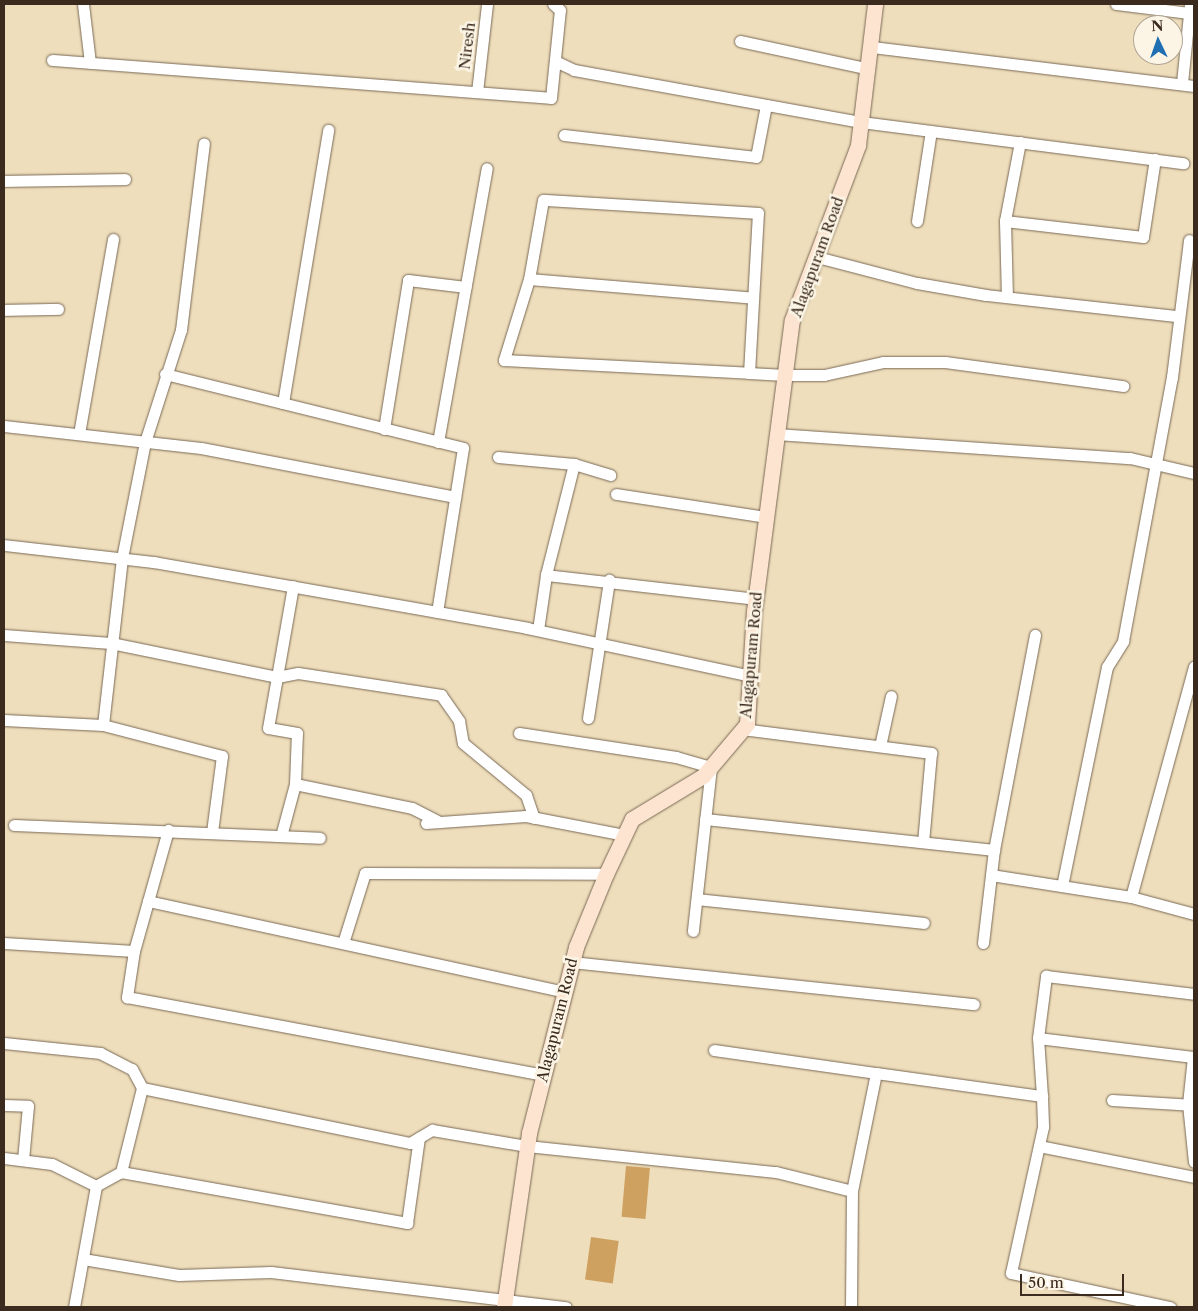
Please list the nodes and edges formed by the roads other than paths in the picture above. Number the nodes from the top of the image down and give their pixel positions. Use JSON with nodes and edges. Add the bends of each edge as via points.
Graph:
{"nodes":[{"id":1,"x":83,"y":4,"type":"edge"},
{"id":2,"x":487,"y":4,"type":"edge"},
{"id":3,"x":553,"y":4,"type":"edge"},
{"id":4,"x":875,"y":4,"type":"edge"},
{"id":5,"x":1116,"y":4,"type":"edge"},
{"id":6,"x":1190,"y":8,"type":"edge"},
{"id":7,"x":740,"y":41,"type":"dead end"},
{"id":8,"x":872,"y":47,"type":"junction"},
{"id":9,"x":52,"y":60,"type":"dead end"},
{"id":10,"x":555,"y":61,"type":"junction"},
{"id":11,"x":90,"y":63,"type":"junction"},
{"id":12,"x":869,"y":69,"type":"junction"},
{"id":13,"x":1182,"y":84,"type":"junction"},
{"id":14,"x":1194,"y":86,"type":"edge"},
{"id":15,"x":477,"y":92,"type":"junction"},
{"id":16,"x":766,"y":105,"type":"junction"},
{"id":17,"x":861,"y":122,"type":"junction"},
{"id":18,"x":328,"y":130,"type":"dead end"},
{"id":19,"x":931,"y":131,"type":"junction"},
{"id":20,"x":564,"y":135,"type":"dead end"},
{"id":21,"x":1020,"y":142,"type":"junction"},
{"id":22,"x":204,"y":143,"type":"dead end"},
{"id":23,"x":1155,"y":159,"type":"junction"},
{"id":24,"x":1183,"y":163,"type":"dead end"},
{"id":25,"x":487,"y":168,"type":"dead end"},
{"id":26,"x":125,"y":179,"type":"dead end"},
{"id":27,"x":4,"y":181,"type":"edge"},
{"id":28,"x":917,"y":221,"type":"dead end"},
{"id":29,"x":1005,"y":222,"type":"junction"},
{"id":30,"x":113,"y":239,"type":"dead end"},
{"id":31,"x":1189,"y":240,"type":"dead end"},
{"id":32,"x":817,"y":257,"type":"junction"},
{"id":33,"x":529,"y":279,"type":"junction"},
{"id":34,"x":466,"y":287,"type":"junction"},
{"id":35,"x":1008,"y":297,"type":"junction"},
{"id":36,"x":753,"y":298,"type":"junction"},
{"id":37,"x":58,"y":309,"type":"dead end"},
{"id":38,"x":4,"y":310,"type":"edge"},
{"id":39,"x":1177,"y":316,"type":"junction"},
{"id":40,"x":749,"y":373,"type":"junction"},
{"id":41,"x":165,"y":374,"type":"junction"},
{"id":42,"x":784,"y":375,"type":"junction"},
{"id":43,"x":1123,"y":386,"type":"dead end"},
{"id":44,"x":283,"y":403,"type":"junction"},
{"id":45,"x":4,"y":426,"type":"edge"},
{"id":46,"x":384,"y":429,"type":"junction"},
{"id":47,"x":79,"y":434,"type":"junction"},
{"id":48,"x":776,"y":434,"type":"junction"},
{"id":49,"x":146,"y":442,"type":"junction"},
{"id":50,"x":438,"y":442,"type":"junction"},
{"id":51,"x":498,"y":457,"type":"dead end"},
{"id":52,"x":574,"y":464,"type":"junction"},
{"id":53,"x":1157,"y":464,"type":"junction"},
{"id":54,"x":1194,"y":473,"type":"edge"},
{"id":55,"x":610,"y":475,"type":"dead end"},
{"id":56,"x":616,"y":494,"type":"dead end"},
{"id":57,"x":455,"y":497,"type":"junction"},
{"id":58,"x":766,"y":517,"type":"junction"},
{"id":59,"x":4,"y":545,"type":"edge"},
{"id":60,"x":122,"y":558,"type":"junction"},
{"id":61,"x":546,"y":575,"type":"junction"},
{"id":62,"x":609,"y":580,"type":"junction"},
{"id":63,"x":293,"y":586,"type":"junction"},
{"id":64,"x":756,"y":600,"type":"junction"},
{"id":65,"x":437,"y":612,"type":"junction"},
{"id":66,"x":538,"y":630,"type":"junction"},
{"id":67,"x":4,"y":634,"type":"edge"},
{"id":68,"x":1035,"y":635,"type":"dead end"},
{"id":69,"x":110,"y":643,"type":"junction"},
{"id":70,"x":599,"y":644,"type":"junction"},
{"id":71,"x":1194,"y":666,"type":"edge"},
{"id":72,"x":750,"y":676,"type":"junction"},
{"id":73,"x":276,"y":677,"type":"junction"},
{"id":74,"x":891,"y":696,"type":"dead end"},
{"id":75,"x":588,"y":718,"type":"dead end"},
{"id":76,"x":4,"y":720,"type":"edge"},
{"id":77,"x":103,"y":725,"type":"junction"},
{"id":78,"x":742,"y":729,"type":"junction"},
{"id":79,"x":519,"y":734,"type":"dead end"},
{"id":80,"x":880,"y":746,"type":"junction"},
{"id":81,"x":711,"y":767,"type":"junction"},
{"id":82,"x":296,"y":784,"type":"junction"},
{"id":83,"x":534,"y":818,"type":"junction"},
{"id":84,"x":705,"y":819,"type":"junction"},
{"id":85,"x":440,"y":822,"type":"junction"},
{"id":86,"x":426,"y":823,"type":"dead end"},
{"id":87,"x":14,"y":825,"type":"dead end"},
{"id":88,"x":168,"y":830,"type":"junction"},
{"id":89,"x":212,"y":832,"type":"junction"},
{"id":90,"x":624,"y":835,"type":"junction"},
{"id":91,"x":281,"y":836,"type":"junction"},
{"id":92,"x":320,"y":838,"type":"dead end"},
{"id":93,"x":923,"y":842,"type":"junction"},
{"id":94,"x":994,"y":850,"type":"junction"},
{"id":95,"x":606,"y":874,"type":"junction"},
{"id":96,"x":991,"y":875,"type":"junction"},
{"id":97,"x":1062,"y":886,"type":"junction"},
{"id":98,"x":1131,"y":897,"type":"junction"},
{"id":99,"x":697,"y":898,"type":"junction"},
{"id":100,"x":148,"y":901,"type":"junction"},
{"id":101,"x":1194,"y":914,"type":"edge"},
{"id":102,"x":924,"y":923,"type":"dead end"},
{"id":103,"x":693,"y":931,"type":"dead end"},
{"id":104,"x":343,"y":943,"type":"junction"},
{"id":105,"x":983,"y":943,"type":"dead end"},
{"id":106,"x":4,"y":944,"type":"edge"},
{"id":107,"x":134,"y":952,"type":"junction"},
{"id":108,"x":572,"y":962,"type":"junction"},
{"id":109,"x":564,"y":992,"type":"junction"},
{"id":110,"x":1194,"y":994,"type":"edge"},
{"id":111,"x":974,"y":1004,"type":"dead end"},
{"id":112,"x":1038,"y":1038,"type":"junction"},
{"id":113,"x":4,"y":1043,"type":"edge"},
{"id":114,"x":714,"y":1050,"type":"dead end"},
{"id":115,"x":876,"y":1073,"type":"junction"},
{"id":116,"x":544,"y":1075,"type":"junction"},
{"id":117,"x":142,"y":1088,"type":"junction"},
{"id":118,"x":1042,"y":1096,"type":"junction"},
{"id":119,"x":1112,"y":1100,"type":"dead end"},
{"id":120,"x":1191,"y":1104,"type":"edge"},
{"id":121,"x":4,"y":1105,"type":"edge"},
{"id":122,"x":419,"y":1138,"type":"junction"},
{"id":123,"x":527,"y":1146,"type":"junction"},
{"id":124,"x":1039,"y":1146,"type":"junction"},
{"id":125,"x":4,"y":1158,"type":"edge"},
{"id":126,"x":23,"y":1160,"type":"junction"},
{"id":127,"x":1194,"y":1162,"type":"edge"},
{"id":128,"x":120,"y":1172,"type":"junction"},
{"id":129,"x":1194,"y":1177,"type":"edge"},
{"id":130,"x":96,"y":1186,"type":"junction"},
{"id":131,"x":852,"y":1191,"type":"junction"},
{"id":132,"x":83,"y":1259,"type":"junction"},
{"id":133,"x":505,"y":1304,"type":"edge"},
{"id":134,"x":74,"y":1307,"type":"edge"},
{"id":135,"x":566,"y":1307,"type":"edge"},
{"id":136,"x":851,"y":1307,"type":"edge"},
{"id":137,"x":1170,"y":1307,"type":"edge"}],
"edges":[{"from":1,"to":11,"type":"street"},
{"from":2,"to":15,"type":"street","name":"Niresh"},
{"from":3,"to":10,"type":"street","via":[[560,10]]},
{"from":4,"to":8,"type":"main road","name":"Alagapuram Road"},
{"from":5,"to":6,"type":"street"},
{"from":6,"to":13,"type":"street"},
{"from":7,"to":12,"type":"street"},
{"from":8,"to":12,"type":"main road","name":"Alagapuram Road"},
{"from":8,"to":13,"type":"street"},
{"from":9,"to":11,"type":"street"},
{"from":10,"to":15,"type":"street","via":[[551,98]]},
{"from":10,"to":16,"type":"street","via":[[574,70]]},
{"from":11,"to":15,"type":"street"},
{"from":12,"to":17,"type":"main road","name":"Alagapuram Road"},
{"from":13,"to":14,"type":"street"},
{"from":16,"to":17,"type":"street"},
{"from":16,"to":20,"type":"street","via":[[756,157]]},
{"from":17,"to":19,"type":"street"},
{"from":17,"to":32,"type":"main road","name":"Alagapuram Road","via":[[858,145]]},
{"from":18,"to":44,"type":"street"},
{"from":19,"to":21,"type":"street"},
{"from":19,"to":28,"type":"street"},
{"from":21,"to":23,"type":"street"},
{"from":21,"to":29,"type":"street"},
{"from":22,"to":41,"type":"street","via":[[181,330]]},
{"from":23,"to":24,"type":"street"},
{"from":23,"to":29,"type":"street","via":[[1143,237]]},
{"from":25,"to":34,"type":"street"},
{"from":26,"to":27,"type":"street"},
{"from":29,"to":35,"type":"street"},
{"from":30,"to":47,"type":"street"},
{"from":31,"to":39,"type":"street"},
{"from":32,"to":35,"type":"street","via":[[917,283]]},
{"from":32,"to":42,"type":"main road","name":"Alagapuram Road","via":[[792,320]]},
{"from":33,"to":36,"type":"street"},
{"from":33,"to":36,"type":"street","via":[[544,200],[758,213]]},
{"from":33,"to":40,"type":"street","via":[[504,360]]},
{"from":34,"to":46,"type":"street","via":[[408,280]]},
{"from":34,"to":50,"type":"street"},
{"from":35,"to":39,"type":"street"},
{"from":36,"to":40,"type":"street"},
{"from":37,"to":38,"type":"street"},
{"from":39,"to":53,"type":"street"},
{"from":40,"to":42,"type":"street"},
{"from":41,"to":44,"type":"street"},
{"from":41,"to":49,"type":"street"},
{"from":42,"to":43,"type":"street","via":[[824,375],[883,362],[945,362]]},
{"from":42,"to":48,"type":"main road","name":"Alagapuram Road"},
{"from":44,"to":46,"type":"street"},
{"from":45,"to":47,"type":"street"},
{"from":46,"to":50,"type":"street"},
{"from":47,"to":49,"type":"street"},
{"from":48,"to":53,"type":"street","via":[[1130,458]]},
{"from":48,"to":58,"type":"main road","name":"Alagapuram Road"},
{"from":49,"to":57,"type":"street"},
{"from":49,"to":60,"type":"street"},
{"from":50,"to":57,"type":"street","via":[[463,448]]},
{"from":51,"to":52,"type":"street"},
{"from":52,"to":55,"type":"street"},
{"from":52,"to":61,"type":"street"},
{"from":53,"to":54,"type":"street"},
{"from":53,"to":97,"type":"street","via":[[1123,641],[1107,666]]},
{"from":56,"to":58,"type":"street"},
{"from":57,"to":65,"type":"street"},
{"from":58,"to":64,"type":"main road","name":"Alagapuram Road"},
{"from":59,"to":60,"type":"street"},
{"from":60,"to":63,"type":"street"},
{"from":60,"to":69,"type":"street"},
{"from":61,"to":62,"type":"street"},
{"from":61,"to":66,"type":"street"},
{"from":62,"to":64,"type":"street"},
{"from":62,"to":70,"type":"street"},
{"from":63,"to":65,"type":"street"},
{"from":63,"to":73,"type":"street"},
{"from":64,"to":72,"type":"main road","name":"Alagapuram Road"},
{"from":65,"to":66,"type":"street"},
{"from":66,"to":70,"type":"street"},
{"from":67,"to":69,"type":"street"},
{"from":68,"to":94,"type":"street"},
{"from":69,"to":73,"type":"street"},
{"from":69,"to":77,"type":"street"},
{"from":70,"to":72,"type":"street"},
{"from":70,"to":75,"type":"street"},
{"from":71,"to":98,"type":"street"},
{"from":72,"to":78,"type":"main road","name":"Alagapuram Road","via":[[747,724]]},
{"from":73,"to":82,"type":"street","via":[[268,728],[297,733]]},
{"from":73,"to":83,"type":"street","via":[[298,673],[441,695],[459,721],[463,742],[526,795]]},
{"from":74,"to":80,"type":"street"},
{"from":76,"to":77,"type":"street"},
{"from":77,"to":89,"type":"street","via":[[222,756]]},
{"from":78,"to":80,"type":"street"},
{"from":78,"to":81,"type":"main road","name":"Alagapuram Road"},
{"from":79,"to":81,"type":"street","via":[[676,757]]},
{"from":80,"to":93,"type":"street","via":[[930,753]]},
{"from":81,"to":84,"type":"street"},
{"from":81,"to":90,"type":"main road","name":"Alagapuram Road","via":[[703,776],[632,820]]},
{"from":82,"to":85,"type":"street","via":[[412,808]]},
{"from":82,"to":91,"type":"street"},
{"from":83,"to":85,"type":"street"},
{"from":83,"to":90,"type":"street"},
{"from":84,"to":93,"type":"street"},
{"from":84,"to":99,"type":"street"},
{"from":85,"to":86,"type":"street"},
{"from":87,"to":88,"type":"street"},
{"from":88,"to":89,"type":"street"},
{"from":88,"to":100,"type":"street"},
{"from":89,"to":91,"type":"street"},
{"from":90,"to":95,"type":"main road","name":"Alagapuram Road"},
{"from":91,"to":92,"type":"street"},
{"from":93,"to":94,"type":"street"},
{"from":94,"to":96,"type":"street"},
{"from":95,"to":104,"type":"street","via":[[365,873]]},
{"from":95,"to":108,"type":"main road","name":"Alagapuram Road"},
{"from":96,"to":97,"type":"street"},
{"from":96,"to":105,"type":"street"},
{"from":97,"to":98,"type":"street"},
{"from":98,"to":101,"type":"street"},
{"from":99,"to":102,"type":"street"},
{"from":99,"to":103,"type":"street"},
{"from":100,"to":104,"type":"street"},
{"from":100,"to":107,"type":"street"},
{"from":104,"to":109,"type":"street"},
{"from":106,"to":107,"type":"street"},
{"from":107,"to":116,"type":"street","via":[[127,997]]},
{"from":108,"to":109,"type":"main road","name":"Alagapuram Road"},
{"from":108,"to":111,"type":"street"},
{"from":109,"to":116,"type":"main road","name":"Alagapuram Road"},
{"from":110,"to":112,"type":"street","via":[[1046,976]]},
{"from":112,"to":118,"type":"street"},
{"from":112,"to":120,"type":"street","via":[[1193,1057]]},
{"from":113,"to":117,"type":"street","via":[[100,1053],[132,1069]]},
{"from":114,"to":115,"type":"street"},
{"from":115,"to":118,"type":"street"},
{"from":115,"to":131,"type":"street"},
{"from":116,"to":123,"type":"main road","name":"Alagapuram Road"},
{"from":117,"to":122,"type":"street","via":[[410,1143]]},
{"from":117,"to":128,"type":"street"},
{"from":118,"to":124,"type":"street"},
{"from":119,"to":120,"type":"street"},
{"from":120,"to":127,"type":"street"},
{"from":121,"to":126,"type":"street","via":[[28,1106]]},
{"from":122,"to":123,"type":"street","via":[[432,1130]]},
{"from":122,"to":128,"type":"street","via":[[407,1224]]},
{"from":123,"to":131,"type":"street","via":[[776,1172]]},
{"from":123,"to":133,"type":"main road","name":"Alagapuram Road"},
{"from":124,"to":129,"type":"street"},
{"from":124,"to":137,"type":"street","via":[[1012,1273]]},
{"from":125,"to":126,"type":"street"},
{"from":126,"to":130,"type":"street","via":[[52,1164]]},
{"from":128,"to":130,"type":"street"},
{"from":130,"to":132,"type":"street"},
{"from":131,"to":136,"type":"street"},
{"from":132,"to":133,"type":"street","via":[[179,1275],[271,1272]]},
{"from":132,"to":134,"type":"street"},
{"from":133,"to":135,"type":"street"}]}
